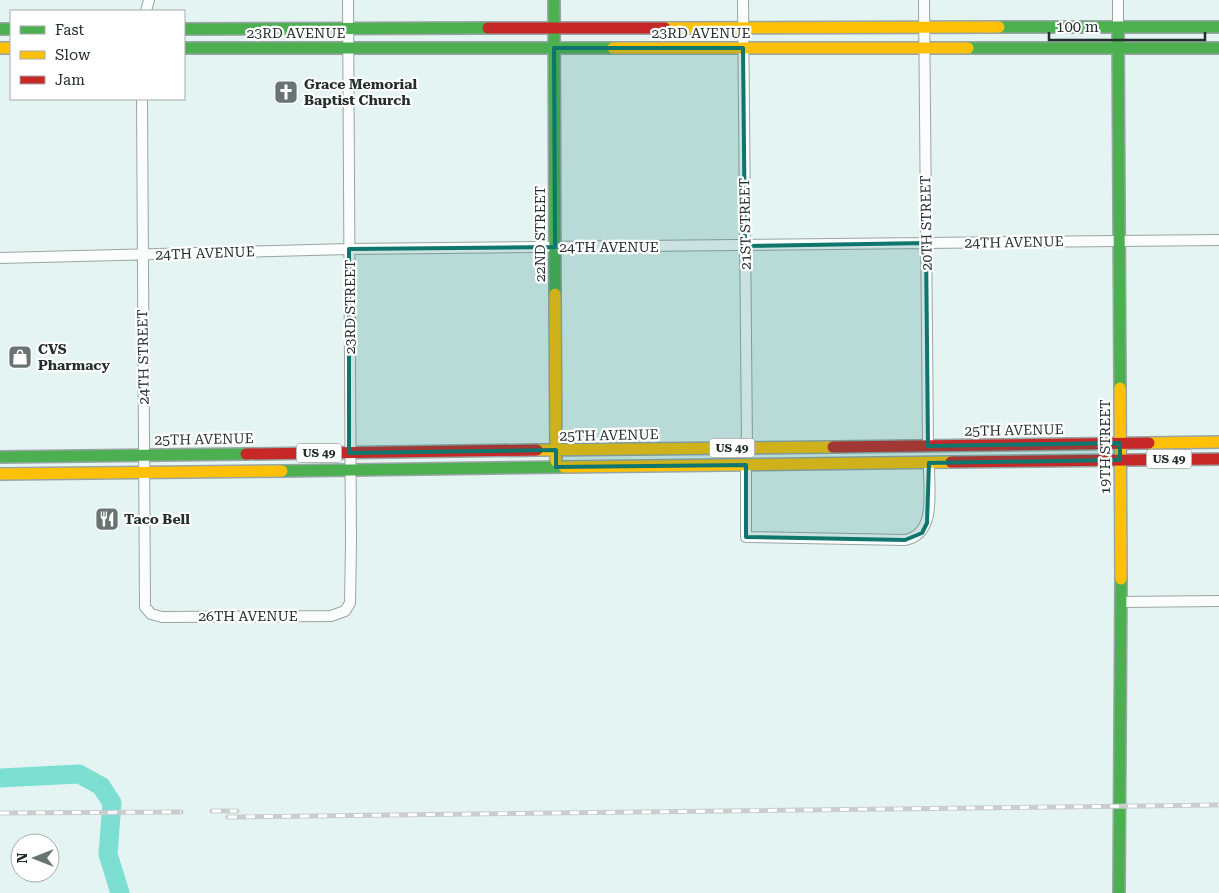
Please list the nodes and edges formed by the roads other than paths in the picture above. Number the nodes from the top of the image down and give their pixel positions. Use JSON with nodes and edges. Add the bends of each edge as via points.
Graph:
{"nodes":[{"id":1,"x":348,"y":0,"type":"edge"},
{"id":2,"x":554,"y":0,"type":"edge"},
{"id":3,"x":743,"y":0,"type":"edge"},
{"id":4,"x":924,"y":0,"type":"edge"},
{"id":5,"x":1118,"y":0,"type":"edge"},
{"id":6,"x":743,"y":28,"type":"junction"},
{"id":7,"x":924,"y":28,"type":"junction"},
{"id":8,"x":1118,"y":28,"type":"junction"},
{"id":9,"x":1219,"y":28,"type":"edge"},
{"id":10,"x":185,"y":29,"type":"edge"},
{"id":11,"x":348,"y":29,"type":"junction"},
{"id":12,"x":554,"y":29,"type":"junction"},
{"id":13,"x":185,"y":48,"type":"edge"},
{"id":14,"x":348,"y":48,"type":"junction"},
{"id":15,"x":554,"y":48,"type":"junction"},
{"id":16,"x":743,"y":48,"type":"junction"},
{"id":17,"x":1219,"y":48,"type":"edge"},
{"id":18,"x":924,"y":49,"type":"junction"},
{"id":19,"x":1118,"y":50,"type":"junction"},
{"id":20,"x":142,"y":100,"type":"edge"},
{"id":21,"x":1219,"y":240,"type":"edge"},
{"id":22,"x":1119,"y":241,"type":"junction"},
{"id":23,"x":926,"y":243,"type":"junction"},
{"id":24,"x":745,"y":246,"type":"junction"},
{"id":25,"x":555,"y":248,"type":"junction"},
{"id":26,"x":349,"y":249,"type":"junction"},
{"id":27,"x":143,"y":255,"type":"junction"},
{"id":28,"x":0,"y":258,"type":"edge"},
{"id":29,"x":1219,"y":442,"type":"edge"},
{"id":30,"x":1120,"y":444,"type":"junction"},
{"id":31,"x":928,"y":446,"type":"junction"},
{"id":32,"x":747,"y":448,"type":"junction"},
{"id":33,"x":556,"y":450,"type":"junction"},
{"id":34,"x":349,"y":453,"type":"junction"},
{"id":35,"x":145,"y":455,"type":"junction"},
{"id":36,"x":0,"y":457,"type":"edge"},
{"id":37,"x":1219,"y":459,"type":"edge"},
{"id":38,"x":1120,"y":460,"type":"junction"},
{"id":39,"x":929,"y":463,"type":"junction"},
{"id":40,"x":746,"y":464,"type":"junction"},
{"id":41,"x":556,"y":467,"type":"junction"},
{"id":42,"x":349,"y":470,"type":"junction"},
{"id":43,"x":145,"y":472,"type":"junction"},
{"id":44,"x":0,"y":474,"type":"edge"},
{"id":45,"x":1121,"y":602,"type":"junction"},
{"id":46,"x":1219,"y":602,"type":"edge"},
{"id":47,"x":344,"y":611,"type":"joint"},
{"id":48,"x":151,"y":614,"type":"joint"},
{"id":49,"x":1119,"y":893,"type":"edge"}],
"edges":[{"from":1,"to":11,"type":"street","name":"23RD STREET"},
{"from":2,"to":12,"type":"street","name":"22ND STREET"},
{"from":3,"to":6,"type":"street","name":"21ST STREET"},
{"from":4,"to":7,"type":"street","name":"20TH STREET"},
{"from":5,"to":8,"type":"street","name":"19TH STREET"},
{"from":6,"to":7,"type":"street","name":"23RD AVENUE"},
{"from":6,"to":12,"type":"street","name":"23RD AVENUE"},
{"from":6,"to":16,"type":"street","name":"21ST STREET"},
{"from":7,"to":8,"type":"street","name":"23RD AVENUE"},
{"from":7,"to":18,"type":"street","name":"20TH STREET"},
{"from":8,"to":9,"type":"street","name":"23RD AVENUE"},
{"from":8,"to":19,"type":"street","name":"19TH STREET"},
{"from":10,"to":11,"type":"street","name":"23RD AVENUE"},
{"from":11,"to":12,"type":"street","name":"23RD AVENUE"},
{"from":11,"to":14,"type":"street","name":"23RD STREET"},
{"from":12,"to":15,"type":"street","name":"22ND STREET"},
{"from":13,"to":14,"type":"street","name":"23RD AVENUE"},
{"from":14,"to":15,"type":"street","name":"23RD AVENUE"},
{"from":14,"to":26,"type":"street","name":"23RD STREET"},
{"from":15,"to":16,"type":"street","name":"23RD AVENUE"},
{"from":15,"to":25,"type":"street","name":"22ND STREET"},
{"from":16,"to":18,"type":"street","name":"23RD AVENUE"},
{"from":16,"to":24,"type":"street","name":"21ST STREET"},
{"from":17,"to":19,"type":"street","name":"23RD AVENUE"},
{"from":18,"to":19,"type":"street","name":"23RD AVENUE"},
{"from":18,"to":23,"type":"street","name":"20TH STREET"},
{"from":19,"to":22,"type":"street","name":"19TH STREET"},
{"from":20,"to":27,"type":"street","name":"24TH STREET"},
{"from":21,"to":22,"type":"street","name":"24TH AVENUE"},
{"from":22,"to":23,"type":"street","name":"24TH AVENUE"},
{"from":22,"to":30,"type":"street","name":"19TH STREET"},
{"from":23,"to":24,"type":"street","name":"24TH AVENUE"},
{"from":23,"to":31,"type":"street","name":"20TH STREET"},
{"from":24,"to":25,"type":"street","name":"24TH AVENUE"},
{"from":24,"to":32,"type":"street","name":"21ST STREET"},
{"from":25,"to":26,"type":"street","name":"24TH AVENUE"},
{"from":25,"to":33,"type":"street","name":"22ND STREET"},
{"from":26,"to":27,"type":"street","name":"24TH AVENUE"},
{"from":26,"to":34,"type":"street","name":"23RD STREET"},
{"from":27,"to":28,"type":"street","name":"24TH AVENUE"},
{"from":27,"to":35,"type":"street","name":"24TH STREET"},
{"from":29,"to":30,"type":"street","name":"25TH AVENUE","number":"US 49"},
{"from":30,"to":31,"type":"street","name":"25TH AVENUE","number":"US 49"},
{"from":30,"to":38,"type":"street","name":"19TH STREET"},
{"from":31,"to":32,"type":"street","name":"25TH AVENUE","number":"US 49"},
{"from":32,"to":33,"type":"street","name":"25TH AVENUE","number":"US 49"},
{"from":33,"to":34,"type":"street","name":"25TH AVENUE","number":"US 49"},
{"from":33,"to":41,"type":"street","name":"22ND STREET"},
{"from":34,"to":35,"type":"street","name":"25TH AVENUE","number":"US 49"},
{"from":34,"to":42,"type":"street","name":"23RD STREET"},
{"from":35,"to":36,"type":"street","name":"25TH AVENUE","number":"US 49"},
{"from":35,"to":43,"type":"street","name":"24TH STREET"},
{"from":37,"to":38,"type":"street","number":"US 49"},
{"from":38,"to":39,"type":"street","number":"US 49"},
{"from":38,"to":45,"type":"street","name":"19TH STREET"},
{"from":39,"to":40,"type":"street","number":"US 49"},
{"from":39,"to":40,"type":"street","via":[[927,523],[922,533],[905,540],[746,537]]},
{"from":40,"to":41,"type":"street","number":"US 49"},
{"from":41,"to":42,"type":"street","number":"US 49"},
{"from":42,"to":43,"type":"street","number":"US 49"},
{"from":42,"to":47,"type":"street","name":"23RD STREET","via":[[350,603]]},
{"from":43,"to":44,"type":"street","number":"US 49"},
{"from":43,"to":48,"type":"street","name":"24TH STREET","via":[[145,607]]},
{"from":45,"to":46,"type":"street"},
{"from":45,"to":49,"type":"street","name":"19TH STREET"},
{"from":47,"to":48,"type":"street","name":"26TH AVENUE","via":[[331,616]]}]}
